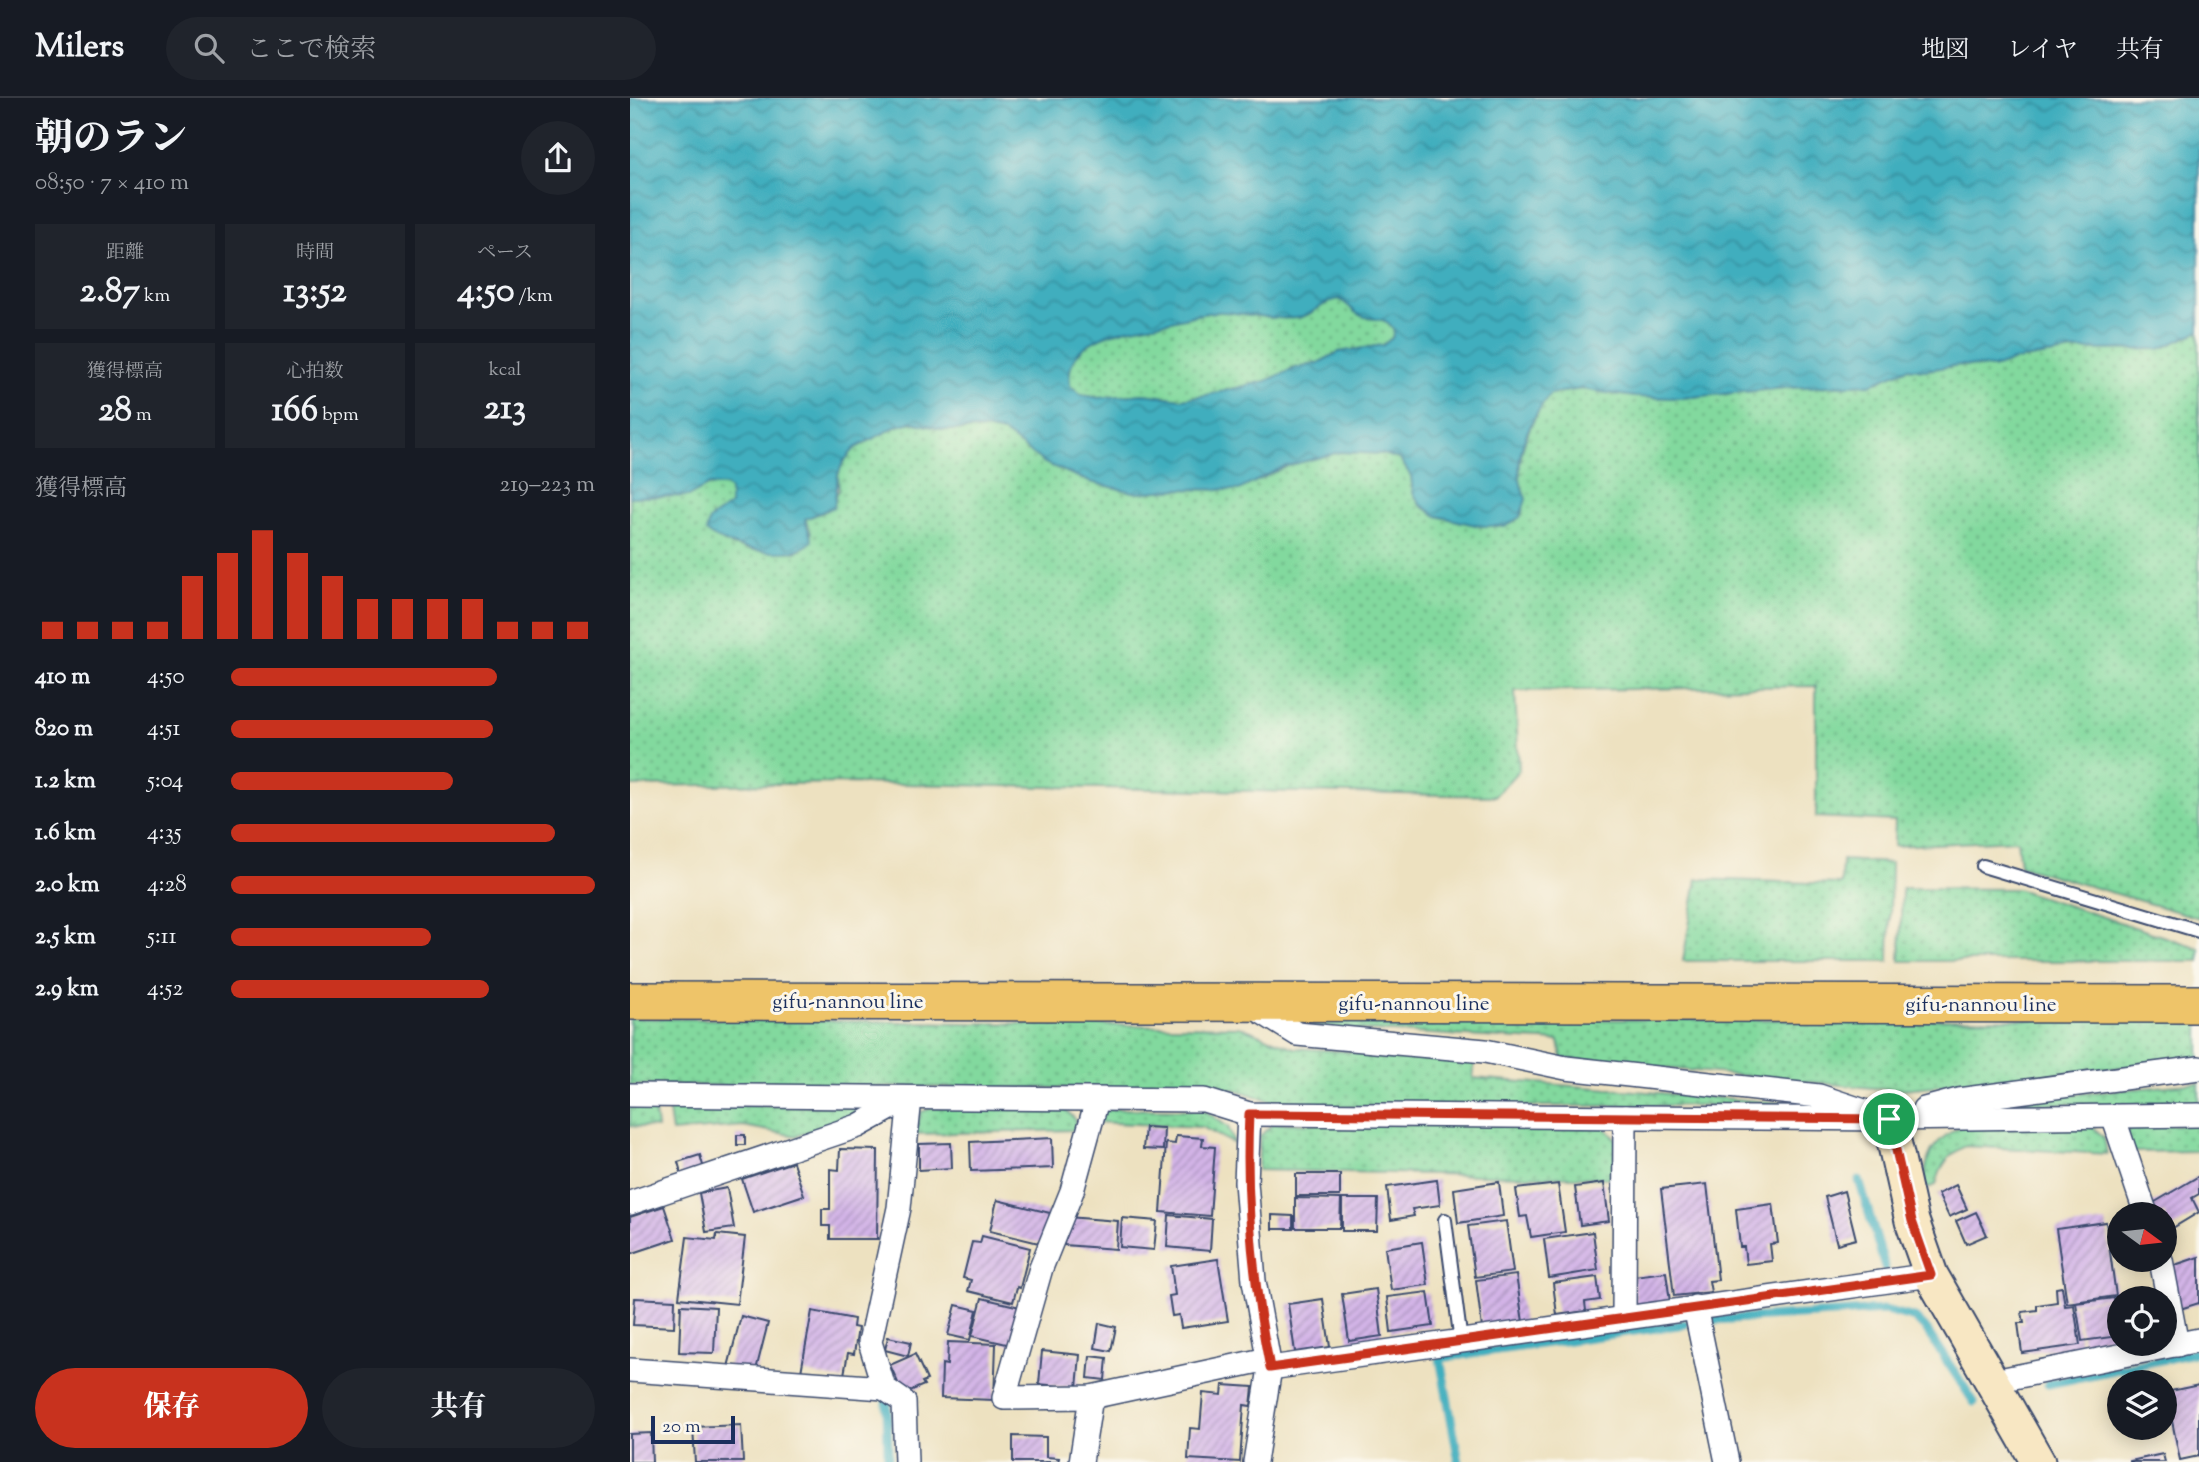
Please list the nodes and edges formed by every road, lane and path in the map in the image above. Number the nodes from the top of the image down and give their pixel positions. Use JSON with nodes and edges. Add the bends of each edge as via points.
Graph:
{"nodes":[{"id":1,"x":1983,"y":866,"type":"dead end"},
{"id":2,"x":2199,"y":931,"type":"edge"},
{"id":3,"x":630,"y":1001,"type":"edge"},
{"id":4,"x":1246,"y":1002,"type":"junction"},
{"id":5,"x":2199,"y":1004,"type":"edge"},
{"id":6,"x":2199,"y":1068,"type":"edge"},
{"id":7,"x":630,"y":1095,"type":"edge"},
{"id":8,"x":910,"y":1098,"type":"junction"},
{"id":9,"x":1097,"y":1100,"type":"junction"},
{"id":10,"x":1249,"y":1114,"type":"junction"},
{"id":11,"x":2199,"y":1115,"type":"edge"},
{"id":12,"x":2113,"y":1116,"type":"junction"},
{"id":13,"x":1625,"y":1118,"type":"junction"},
{"id":14,"x":1889,"y":1119,"type":"junction"},
{"id":15,"x":2142,"y":1202,"type":"edge"},
{"id":16,"x":630,"y":1203,"type":"edge"},
{"id":17,"x":1445,"y":1220,"type":"dead end"},
{"id":18,"x":2165,"y":1272,"type":"edge"},
{"id":19,"x":1931,"y":1275,"type":"junction"},
{"id":20,"x":1695,"y":1307,"type":"junction"},
{"id":21,"x":1624,"y":1317,"type":"junction"},
{"id":22,"x":1461,"y":1342,"type":"junction"},
{"id":23,"x":2188,"y":1342,"type":"edge"},
{"id":24,"x":1269,"y":1364,"type":"junction"},
{"id":25,"x":630,"y":1370,"type":"edge"},
{"id":26,"x":1994,"y":1381,"type":"junction"},
{"id":27,"x":884,"y":1388,"type":"junction"},
{"id":28,"x":1091,"y":1397,"type":"junction"},
{"id":29,"x":906,"y":1462,"type":"edge"},
{"id":30,"x":1081,"y":1462,"type":"edge"},
{"id":31,"x":1255,"y":1462,"type":"edge"},
{"id":32,"x":1727,"y":1462,"type":"edge"},
{"id":33,"x":2038,"y":1462,"type":"edge"}],
"edges":[{"from":1,"to":2,"type":"lane"},
{"from":3,"to":4,"type":"main road","name":"gifu-nannou line"},
{"from":4,"to":5,"type":"main road","name":"gifu-nannou line"},
{"from":4,"to":14,"type":"street","via":[[1297,1034],[1485,1051],[1566,1068],[1819,1096]]},
{"from":6,"to":14,"type":"street","via":[[1958,1100]]},
{"from":7,"to":8,"type":"street"},
{"from":8,"to":9,"type":"street"},
{"from":8,"to":16,"type":"street","via":[[858,1126]]},
{"from":8,"to":27,"type":"street","via":[[899,1208],[870,1342]]},
{"from":9,"to":10,"type":"street","via":[[1204,1100]]},
{"from":9,"to":28,"type":"street","via":[[1004,1398]]},
{"from":10,"to":13,"type":"street"},
{"from":10,"to":24,"type":"street","via":[[1246,1182],[1254,1281]]},
{"from":11,"to":12,"type":"street"},
{"from":12,"to":14,"type":"street"},
{"from":12,"to":15,"type":"street"},
{"from":13,"to":14,"type":"street"},
{"from":13,"to":21,"type":"street"},
{"from":14,"to":19,"type":"street","via":[[1912,1221]]},
{"from":17,"to":22,"type":"lane"},
{"from":18,"to":23,"type":"street"},
{"from":19,"to":20,"type":"street"},
{"from":19,"to":26,"type":"street"},
{"from":20,"to":21,"type":"street"},
{"from":20,"to":32,"type":"street"},
{"from":21,"to":22,"type":"street"},
{"from":22,"to":24,"type":"street"},
{"from":23,"to":26,"type":"street"},
{"from":24,"to":28,"type":"street"},
{"from":24,"to":31,"type":"street"},
{"from":25,"to":27,"type":"street"},
{"from":26,"to":33,"type":"street"},
{"from":27,"to":29,"type":"street","via":[[904,1402]]},
{"from":28,"to":30,"type":"street"}]}
